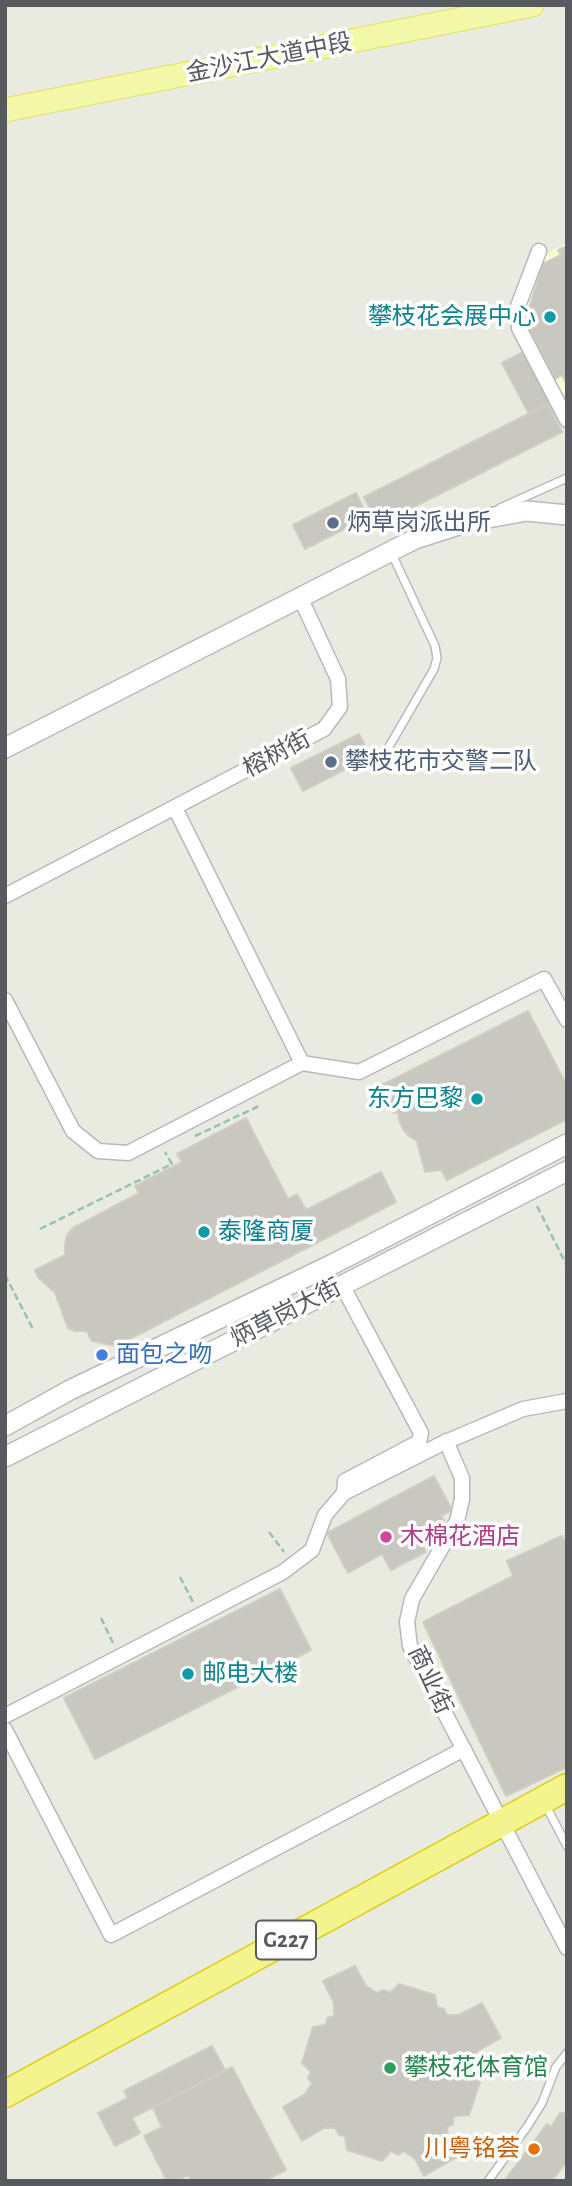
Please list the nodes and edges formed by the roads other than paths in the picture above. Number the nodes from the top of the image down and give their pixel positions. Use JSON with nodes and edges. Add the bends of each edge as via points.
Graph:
{"nodes":[{"id":1,"x":532,"y":5,"type":"edge"},
{"id":2,"x":5,"y":110,"type":"edge"},
{"id":3,"x":538,"y":250,"type":"dead end"},
{"id":4,"x":567,"y":420,"type":"edge"},
{"id":5,"x":567,"y":478,"type":"edge"},
{"id":6,"x":567,"y":515,"type":"edge"},
{"id":7,"x":471,"y":521,"type":"junction"},
{"id":8,"x":390,"y":551,"type":"junction"},
{"id":9,"x":300,"y":597,"type":"junction"},
{"id":10,"x":5,"y":748,"type":"edge"},
{"id":11,"x":379,"y":764,"type":"dead end"},
{"id":12,"x":175,"y":808,"type":"junction"},
{"id":13,"x":5,"y":897,"type":"edge"},
{"id":14,"x":5,"y":1000,"type":"edge"},
{"id":15,"x":567,"y":1020,"type":"edge"},
{"id":16,"x":302,"y":1063,"type":"junction"},
{"id":17,"x":567,"y":1144,"type":"edge"},
{"id":18,"x":567,"y":1171,"type":"edge"},
{"id":19,"x":342,"y":1285,"type":"junction"},
{"id":20,"x":567,"y":1401,"type":"edge"},
{"id":21,"x":5,"y":1426,"type":"edge"},
{"id":22,"x":446,"y":1441,"type":"junction"},
{"id":23,"x":5,"y":1457,"type":"edge"},
{"id":24,"x":344,"y":1493,"type":"junction"},
{"id":25,"x":5,"y":1716,"type":"edge"},
{"id":26,"x":5,"y":1730,"type":"edge"},
{"id":27,"x":464,"y":1749,"type":"junction"},
{"id":28,"x":567,"y":1787,"type":"edge"},
{"id":29,"x":553,"y":1807,"type":"edge"},
{"id":30,"x":505,"y":1829,"type":"junction"},
{"id":31,"x":567,"y":1846,"type":"edge"},
{"id":32,"x":567,"y":1948,"type":"edge"},
{"id":33,"x":567,"y":2053,"type":"edge"},
{"id":34,"x":5,"y":2094,"type":"edge"},
{"id":35,"x":5,"y":2110,"type":"edge"},
{"id":36,"x":488,"y":2181,"type":"edge"}],
"edges":[{"from":1,"to":2,"type":"main road","name":"金沙江大道中段"},
{"from":3,"to":4,"type":"street","via":[[518,306],[519,328]]},
{"from":5,"to":7,"type":"lane"},
{"from":6,"to":7,"type":"street","via":[[527,512]]},
{"from":7,"to":8,"type":"street"},
{"from":8,"to":9,"type":"street"},
{"from":8,"to":11,"type":"lane","via":[[437,658]]},
{"from":9,"to":10,"type":"street"},
{"from":9,"to":12,"type":"street","name":"榕树街","via":[[338,679],[340,707],[324,729]]},
{"from":12,"to":13,"type":"street","name":"榕树街"},
{"from":12,"to":16,"type":"street"},
{"from":14,"to":16,"type":"street","via":[[73,1131],[98,1151],[128,1153]]},
{"from":15,"to":16,"type":"street","via":[[544,979],[359,1072]]},
{"from":17,"to":21,"type":"street","name":"炳草岗大街"},
{"from":18,"to":19,"type":"street","name":"炳草岗大街"},
{"from":19,"to":23,"type":"street","name":"炳草岗大街"},
{"from":19,"to":24,"type":"street","via":[[421,1433],[419,1442],[345,1481]]},
{"from":20,"to":22,"type":"street","via":[[523,1409]]},
{"from":22,"to":24,"type":"street"},
{"from":22,"to":27,"type":"street","name":"商业街","via":[[462,1478],[462,1499],[457,1521],[412,1599],[407,1622],[410,1646]]},
{"from":24,"to":25,"type":"street","via":[[325,1514],[312,1550],[283,1572]]},
{"from":26,"to":27,"type":"street","via":[[111,1935]]},
{"from":27,"to":30,"type":"street","name":"商业街"},
{"from":28,"to":29,"type":"highway","number":"G227"},
{"from":29,"to":30,"type":"highway","number":"G227"},
{"from":29,"to":31,"type":"lane"},
{"from":30,"to":32,"type":"street","name":"商业街"},
{"from":30,"to":34,"type":"highway","number":"G227"},
{"from":30,"to":35,"type":"highway","number":"G227"},
{"from":33,"to":36,"type":"lane","via":[[556,2067],[542,2103]]}]}
